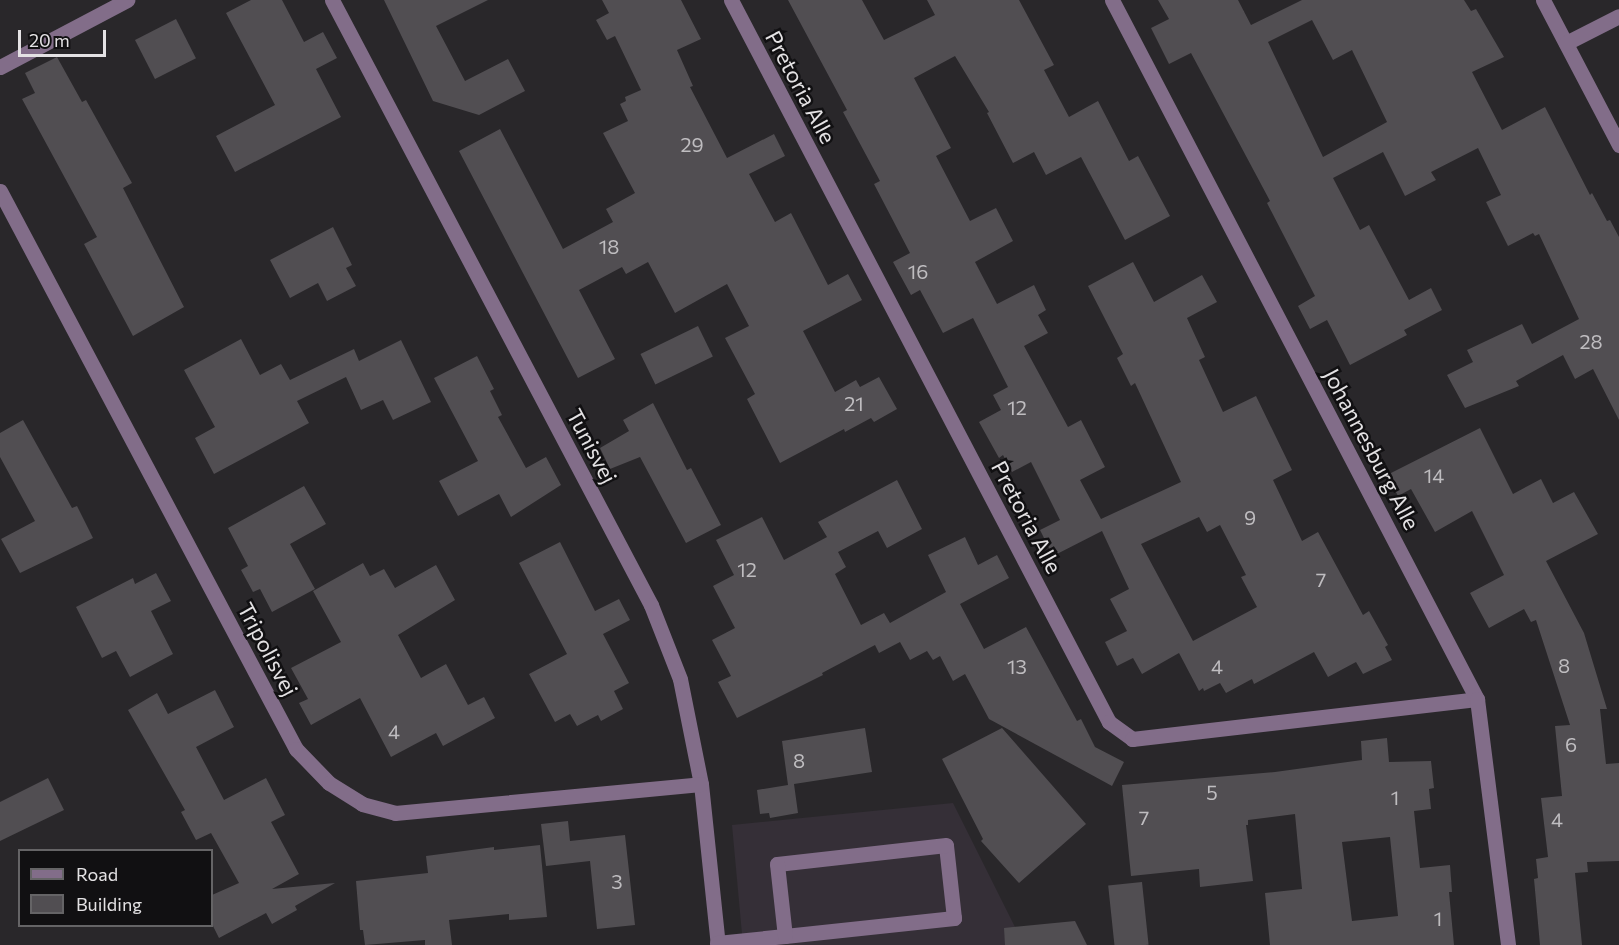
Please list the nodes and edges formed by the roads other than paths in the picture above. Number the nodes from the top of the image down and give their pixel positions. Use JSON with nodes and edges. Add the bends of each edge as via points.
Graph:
{"nodes":[{"id":1,"x":126,"y":0,"type":"edge"},
{"id":2,"x":332,"y":0,"type":"edge"},
{"id":3,"x":730,"y":0,"type":"edge"},
{"id":4,"x":1112,"y":0,"type":"edge"},
{"id":5,"x":1543,"y":0,"type":"edge"},
{"id":6,"x":1619,"y":16,"type":"edge"},
{"id":7,"x":1566,"y":43,"type":"junction"},
{"id":8,"x":0,"y":68,"type":"edge"},
{"id":9,"x":1619,"y":145,"type":"edge"},
{"id":10,"x":0,"y":191,"type":"edge"},
{"id":11,"x":1477,"y":699,"type":"junction"},
{"id":12,"x":701,"y":784,"type":"junction"},
{"id":13,"x":785,"y":936,"type":"junction"},
{"id":14,"x":718,"y":944,"type":"edge"},
{"id":15,"x":1508,"y":945,"type":"edge"}],
"edges":[{"from":1,"to":8,"type":"street"},
{"from":2,"to":12,"type":"street","name":"Tunisvej","via":[[651,605],[680,679]]},
{"from":3,"to":11,"type":"street","name":"Pretoria Alle","via":[[1109,722],[1132,739]]},
{"from":4,"to":11,"type":"street","name":"Johannesburg Alle"},
{"from":5,"to":7,"type":"street"},
{"from":6,"to":7,"type":"street"},
{"from":7,"to":9,"type":"street"},
{"from":10,"to":12,"type":"street","name":"Tripolisvej","via":[[296,749],[329,783],[362,804],[395,813]]},
{"from":11,"to":15,"type":"street","name":"Johannesburg Alle"},
{"from":12,"to":14,"type":"street","name":"Tunisvej"},
{"from":13,"to":13,"type":"street","via":[[777,864],[946,845],[954,918]]},
{"from":13,"to":14,"type":"street"}]}
